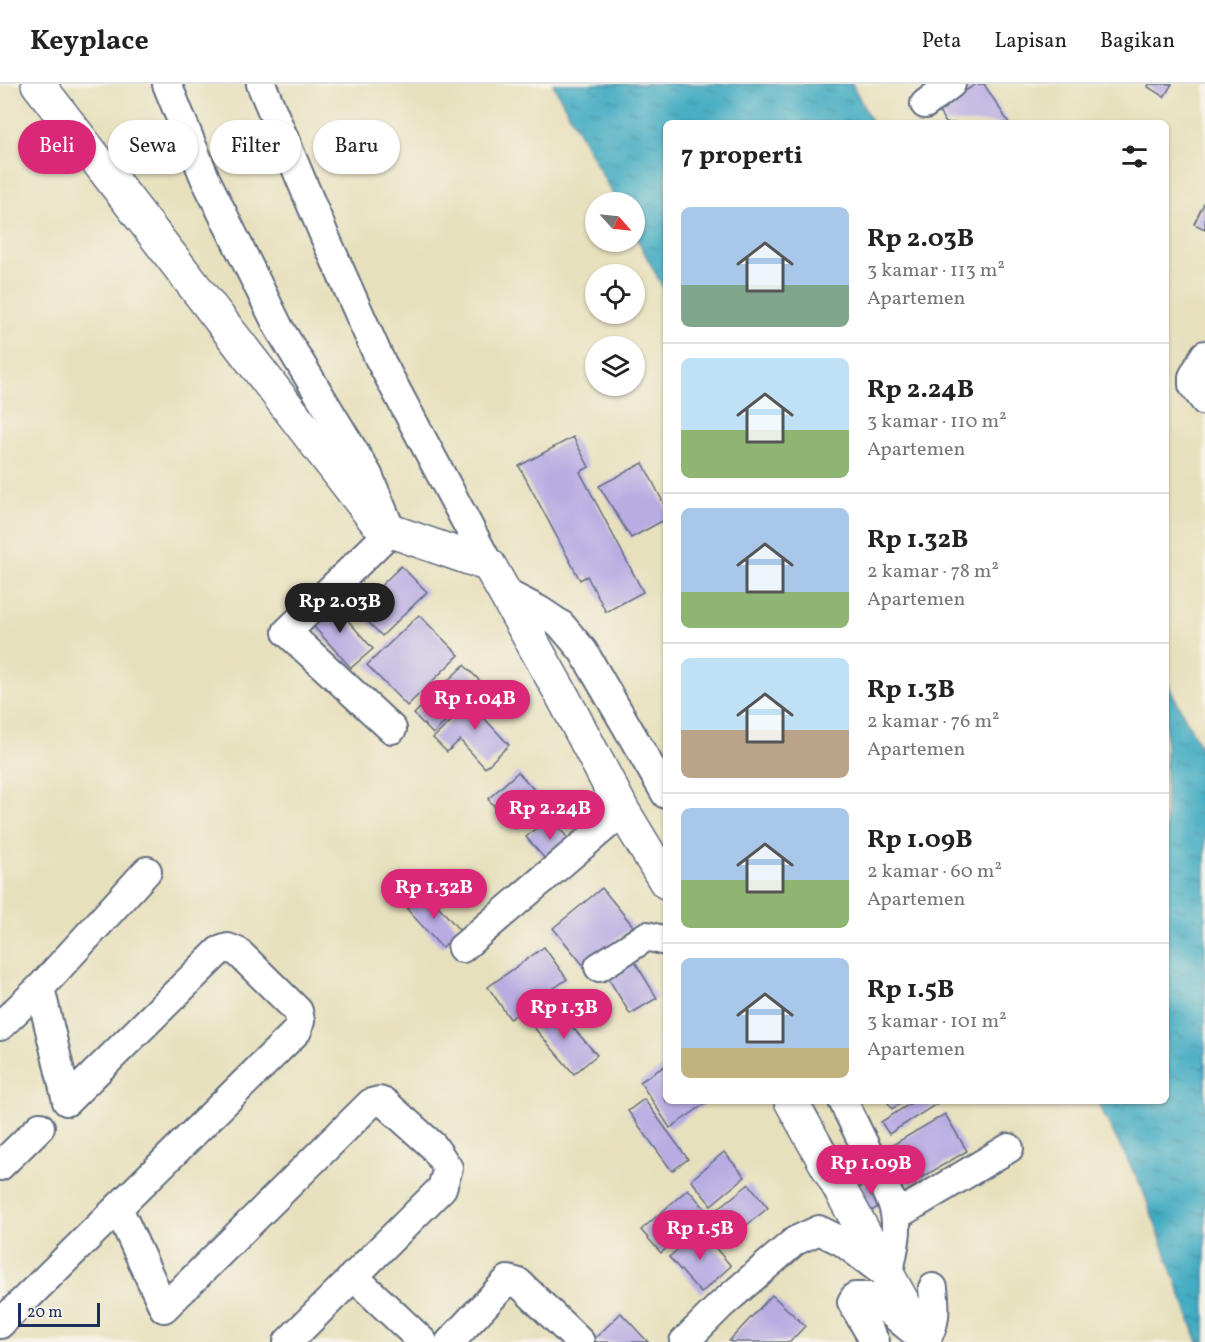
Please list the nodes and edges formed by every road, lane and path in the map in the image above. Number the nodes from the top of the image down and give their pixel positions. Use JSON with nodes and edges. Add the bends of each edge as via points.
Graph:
{"nodes":[{"id":1,"x":38,"y":84,"type":"edge"},
{"id":2,"x":167,"y":84,"type":"edge"},
{"id":3,"x":261,"y":84,"type":"edge"},
{"id":4,"x":951,"y":84,"type":"edge"},
{"id":5,"x":925,"y":104,"type":"dead end"},
{"id":6,"x":1205,"y":355,"type":"edge"},
{"id":7,"x":1205,"y":401,"type":"edge"},
{"id":8,"x":401,"y":534,"type":"junction"},
{"id":9,"x":489,"y":565,"type":"junction"},
{"id":10,"x":507,"y":594,"type":"junction"},
{"id":11,"x":392,"y":729,"type":"dead end"},
{"id":12,"x":663,"y":789,"type":"edge"},
{"id":13,"x":623,"y":811,"type":"junction"},
{"id":14,"x":147,"y":871,"type":"dead end"},
{"id":15,"x":663,"y":877,"type":"edge"},
{"id":16,"x":663,"y":940,"type":"edge"},
{"id":17,"x":462,"y":948,"type":"dead end"},
{"id":18,"x":598,"y":967,"type":"dead end"},
{"id":19,"x":40,"y":988,"type":"junction"},
{"id":20,"x":0,"y":1026,"type":"edge"},
{"id":21,"x":793,"y":1104,"type":"edge"},
{"id":22,"x":844,"y":1104,"type":"edge"},
{"id":23,"x":40,"y":1127,"type":"dead end"},
{"id":24,"x":1009,"y":1148,"type":"dead end"},
{"id":25,"x":0,"y":1166,"type":"edge"},
{"id":26,"x":118,"y":1208,"type":"junction"},
{"id":27,"x":897,"y":1215,"type":"junction"},
{"id":28,"x":353,"y":1276,"type":"junction"},
{"id":29,"x":888,"y":1276,"type":"junction"},
{"id":30,"x":933,"y":1288,"type":"dead end"},
{"id":31,"x":0,"y":1324,"type":"edge"},
{"id":32,"x":924,"y":1341,"type":"edge"},
{"id":33,"x":288,"y":1342,"type":"edge"},
{"id":34,"x":423,"y":1342,"type":"edge"},
{"id":35,"x":450,"y":1342,"type":"edge"},
{"id":36,"x":580,"y":1342,"type":"edge"},
{"id":37,"x":684,"y":1342,"type":"edge"},
{"id":38,"x":875,"y":1342,"type":"edge"}],
"edges":[{"from":1,"to":8,"type":"street","via":[[375,520]]},
{"from":2,"to":8,"type":"street","via":[[205,178],[274,318]]},
{"from":3,"to":9,"type":"street","via":[[379,358]]},
{"from":4,"to":5,"type":"street"},
{"from":6,"to":7,"type":"street","via":[[1192,385]]},
{"from":8,"to":9,"type":"street"},
{"from":8,"to":11,"type":"street","via":[[287,632]]},
{"from":9,"to":10,"type":"street"},
{"from":10,"to":12,"type":"street","via":[[561,625],[583,651]]},
{"from":10,"to":13,"type":"street"},
{"from":13,"to":15,"type":"street"},
{"from":13,"to":17,"type":"street"},
{"from":14,"to":19,"type":"street"},
{"from":16,"to":18,"type":"street","via":[[647,936]]},
{"from":19,"to":20,"type":"street"},
{"from":19,"to":26,"type":"street","via":[[67,1101],[219,951],[228,948],[238,952],[298,1011],[297,1031]]},
{"from":21,"to":29,"type":"street"},
{"from":22,"to":27,"type":"street"},
{"from":23,"to":25,"type":"street"},
{"from":24,"to":27,"type":"street"},
{"from":26,"to":28,"type":"street","via":[[164,1308],[372,1103],[379,1101],[433,1146],[448,1168],[442,1188]]},
{"from":26,"to":31,"type":"street"},
{"from":27,"to":29,"type":"street"},
{"from":28,"to":33,"type":"street"},
{"from":28,"to":34,"type":"street"},
{"from":29,"to":32,"type":"street"},
{"from":29,"to":37,"type":"street","via":[[843,1242],[819,1230],[795,1241]]},
{"from":30,"to":32,"type":"street","via":[[934,1321]]},
{"from":32,"to":38,"type":"street","via":[[872,1297],[855,1297],[852,1302]]},
{"from":35,"to":36,"type":"street","via":[[508,1280],[519,1283]]}]}
